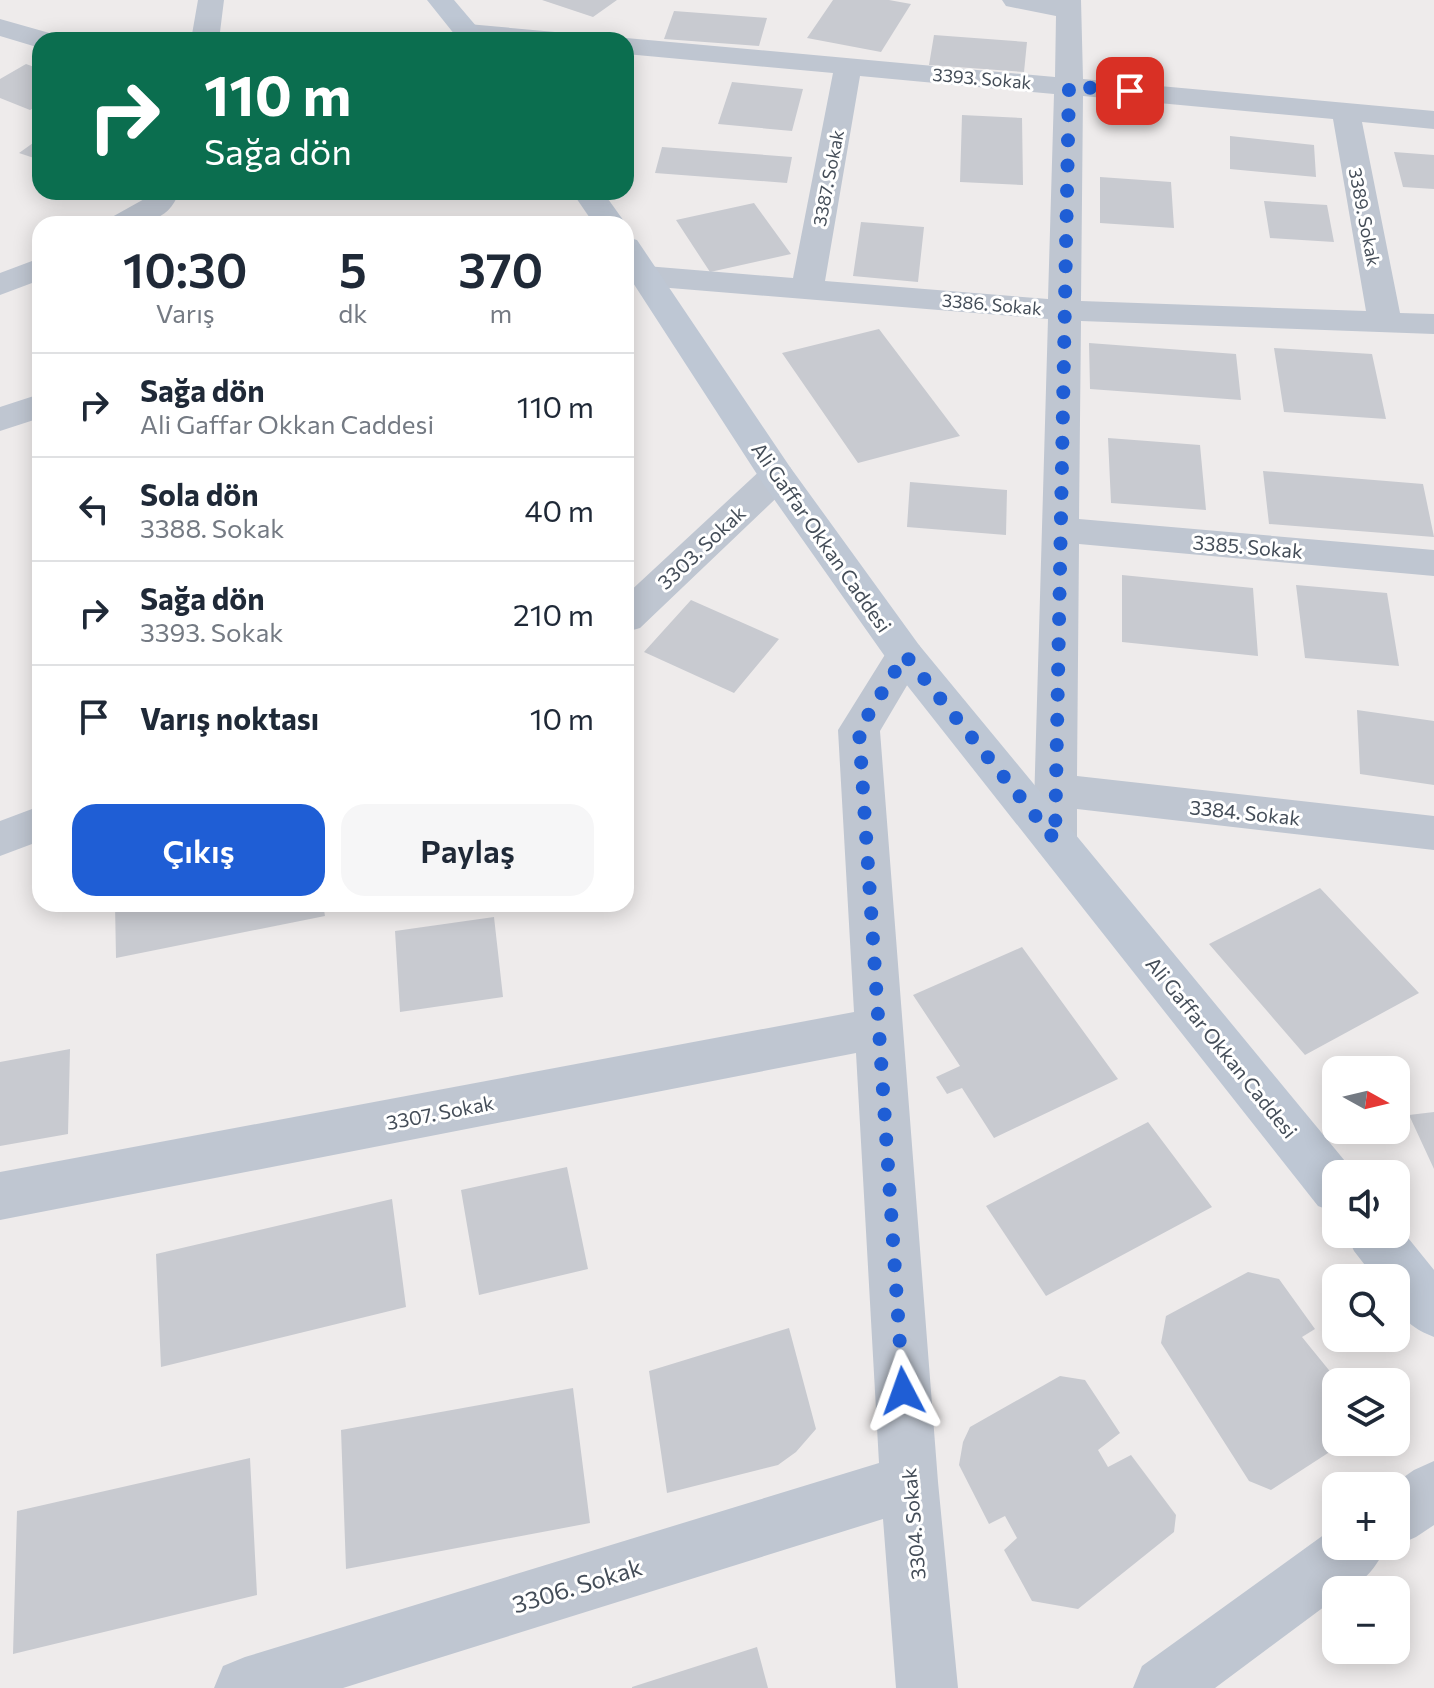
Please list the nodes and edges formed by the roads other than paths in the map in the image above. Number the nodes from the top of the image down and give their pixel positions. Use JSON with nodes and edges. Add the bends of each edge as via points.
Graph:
{"nodes":[{"id":1,"x":211,"y":0,"type":"edge"},
{"id":2,"x":440,"y":0,"type":"edge"},
{"id":3,"x":1015,"y":0,"type":"edge"},
{"id":4,"x":1069,"y":5,"type":"edge"},
{"id":5,"x":0,"y":27,"type":"edge"},
{"id":6,"x":206,"y":32,"type":"edge"},
{"id":7,"x":468,"y":32,"type":"edge"},
{"id":8,"x":32,"y":37,"type":"edge"},
{"id":9,"x":32,"y":40,"type":"edge"},
{"id":10,"x":634,"y":47,"type":"edge"},
{"id":11,"x":0,"y":56,"type":"edge"},
{"id":12,"x":848,"y":66,"type":"junction"},
{"id":13,"x":1069,"y":86,"type":"junction"},
{"id":14,"x":1346,"y":112,"type":"junction"},
{"id":15,"x":1434,"y":120,"type":"edge"},
{"id":16,"x":160,"y":206,"type":"edge"},
{"id":17,"x":139,"y":216,"type":"edge"},
{"id":18,"x":636,"y":261,"type":"edge"},
{"id":19,"x":32,"y":271,"type":"edge"},
{"id":20,"x":0,"y":285,"type":"edge"},
{"id":21,"x":807,"y":289,"type":"junction"},
{"id":22,"x":1065,"y":310,"type":"junction"},
{"id":23,"x":1385,"y":323,"type":"junction"},
{"id":24,"x":1434,"y":324,"type":"edge"},
{"id":25,"x":32,"y":408,"type":"edge"},
{"id":26,"x":0,"y":420,"type":"edge"},
{"id":27,"x":777,"y":476,"type":"junction"},
{"id":28,"x":1061,"y":530,"type":"junction"},
{"id":29,"x":1434,"y":563,"type":"edge"},
{"id":30,"x":634,"y":610,"type":"edge"},
{"id":31,"x":905,"y":655,"type":"junction"},
{"id":32,"x":1056,"y":790,"type":"junction"},
{"id":33,"x":32,"y":826,"type":"edge"},
{"id":34,"x":1434,"y":833,"type":"edge"},
{"id":35,"x":0,"y":839,"type":"edge"},
{"id":36,"x":1055,"y":840,"type":"junction"},
{"id":37,"x":879,"y":1028,"type":"junction"},
{"id":38,"x":1322,"y":1172,"type":"edge"},
{"id":39,"x":0,"y":1196,"type":"edge"},
{"id":40,"x":1384,"y":1248,"type":"edge"},
{"id":41,"x":1433,"y":1307,"type":"edge"},
{"id":42,"x":909,"y":1482,"type":"junction"},
{"id":43,"x":1434,"y":1490,"type":"edge"},
{"id":44,"x":1410,"y":1507,"type":"edge"},
{"id":45,"x":1338,"y":1560,"type":"edge"},
{"id":46,"x":245,"y":1688,"type":"edge"},
{"id":47,"x":927,"y":1688,"type":"edge"},
{"id":48,"x":1164,"y":1688,"type":"edge"}],
"edges":[{"from":1,"to":6,"type":"street"},
{"from":2,"to":7,"type":"street"},
{"from":3,"to":4,"type":"street"},
{"from":4,"to":13,"type":"street"},
{"from":5,"to":8,"type":"street"},
{"from":9,"to":11,"type":"street"},
{"from":10,"to":12,"type":"street","name":"3393. Sokak"},
{"from":12,"to":13,"type":"street","name":"3393. Sokak"},
{"from":12,"to":21,"type":"street","name":"3387. Sokak"},
{"from":13,"to":14,"type":"street","name":"3393. Sokak"},
{"from":13,"to":22,"type":"street"},
{"from":14,"to":15,"type":"street","name":"3393. Sokak"},
{"from":14,"to":23,"type":"street","name":"3389. Sokak"},
{"from":16,"to":17,"type":"street"},
{"from":18,"to":21,"type":"street","name":"3386. Sokak"},
{"from":18,"to":27,"type":"street","name":"Ali Gaffar Okkan Caddesi"},
{"from":19,"to":20,"type":"street"},
{"from":21,"to":22,"type":"street","name":"3386. Sokak"},
{"from":22,"to":23,"type":"street","name":"3386. Sokak"},
{"from":22,"to":28,"type":"street"},
{"from":23,"to":24,"type":"street","name":"3386. Sokak"},
{"from":25,"to":26,"type":"street"},
{"from":27,"to":30,"type":"street","name":"3303. Sokak"},
{"from":27,"to":31,"type":"street","name":"Ali Gaffar Okkan Caddesi"},
{"from":28,"to":29,"type":"street","name":"3385. Sokak"},
{"from":28,"to":32,"type":"street"},
{"from":31,"to":36,"type":"street","name":"Ali Gaffar Okkan Caddesi"},
{"from":31,"to":37,"type":"street","name":"3304. Sokak","via":[[859,730]]},
{"from":32,"to":34,"type":"street","name":"3384. Sokak"},
{"from":32,"to":36,"type":"street"},
{"from":33,"to":35,"type":"street"},
{"from":36,"to":38,"type":"street","name":"Ali Gaffar Okkan Caddesi"},
{"from":37,"to":39,"type":"street","name":"3307. Sokak"},
{"from":37,"to":42,"type":"street","name":"3304. Sokak"},
{"from":40,"to":41,"type":"street"},
{"from":42,"to":46,"type":"street","name":"3306. Sokak"},
{"from":42,"to":47,"type":"street","name":"3304. Sokak"},
{"from":43,"to":44,"type":"street"},
{"from":45,"to":48,"type":"street"}]}
